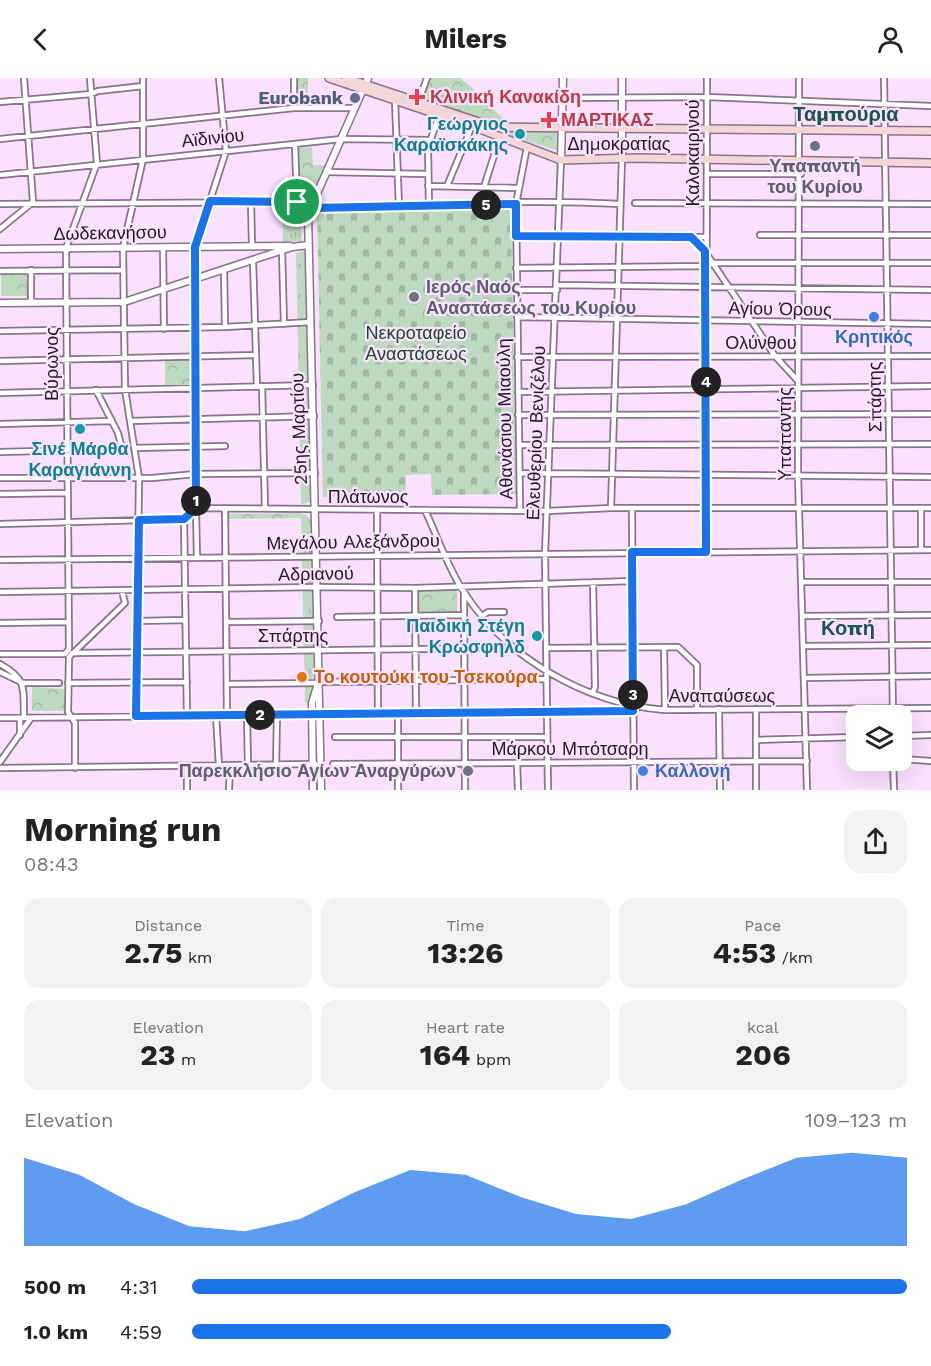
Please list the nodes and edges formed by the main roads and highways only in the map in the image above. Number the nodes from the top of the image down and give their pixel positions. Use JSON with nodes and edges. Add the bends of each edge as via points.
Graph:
{"nodes":[{"id":1,"x":329,"y":78,"type":"edge"},
{"id":2,"x":346,"y":78,"type":"edge"},
{"id":3,"x":365,"y":84,"type":"edge"},
{"id":4,"x":931,"y":131,"type":"edge"},
{"id":5,"x":931,"y":163,"type":"edge"}],
"edges":[{"from":1,"to":3,"type":"main road","name":"Δημοκρατίας"},
{"from":2,"to":3,"type":"main road","name":"Δημοκρατίας"},
{"from":3,"to":4,"type":"main road","name":"Δημοκρατίας","via":[[488,126]]},
{"from":3,"to":5,"type":"main road","name":"Δημοκρατίας","via":[[395,100],[561,160]]}]}
